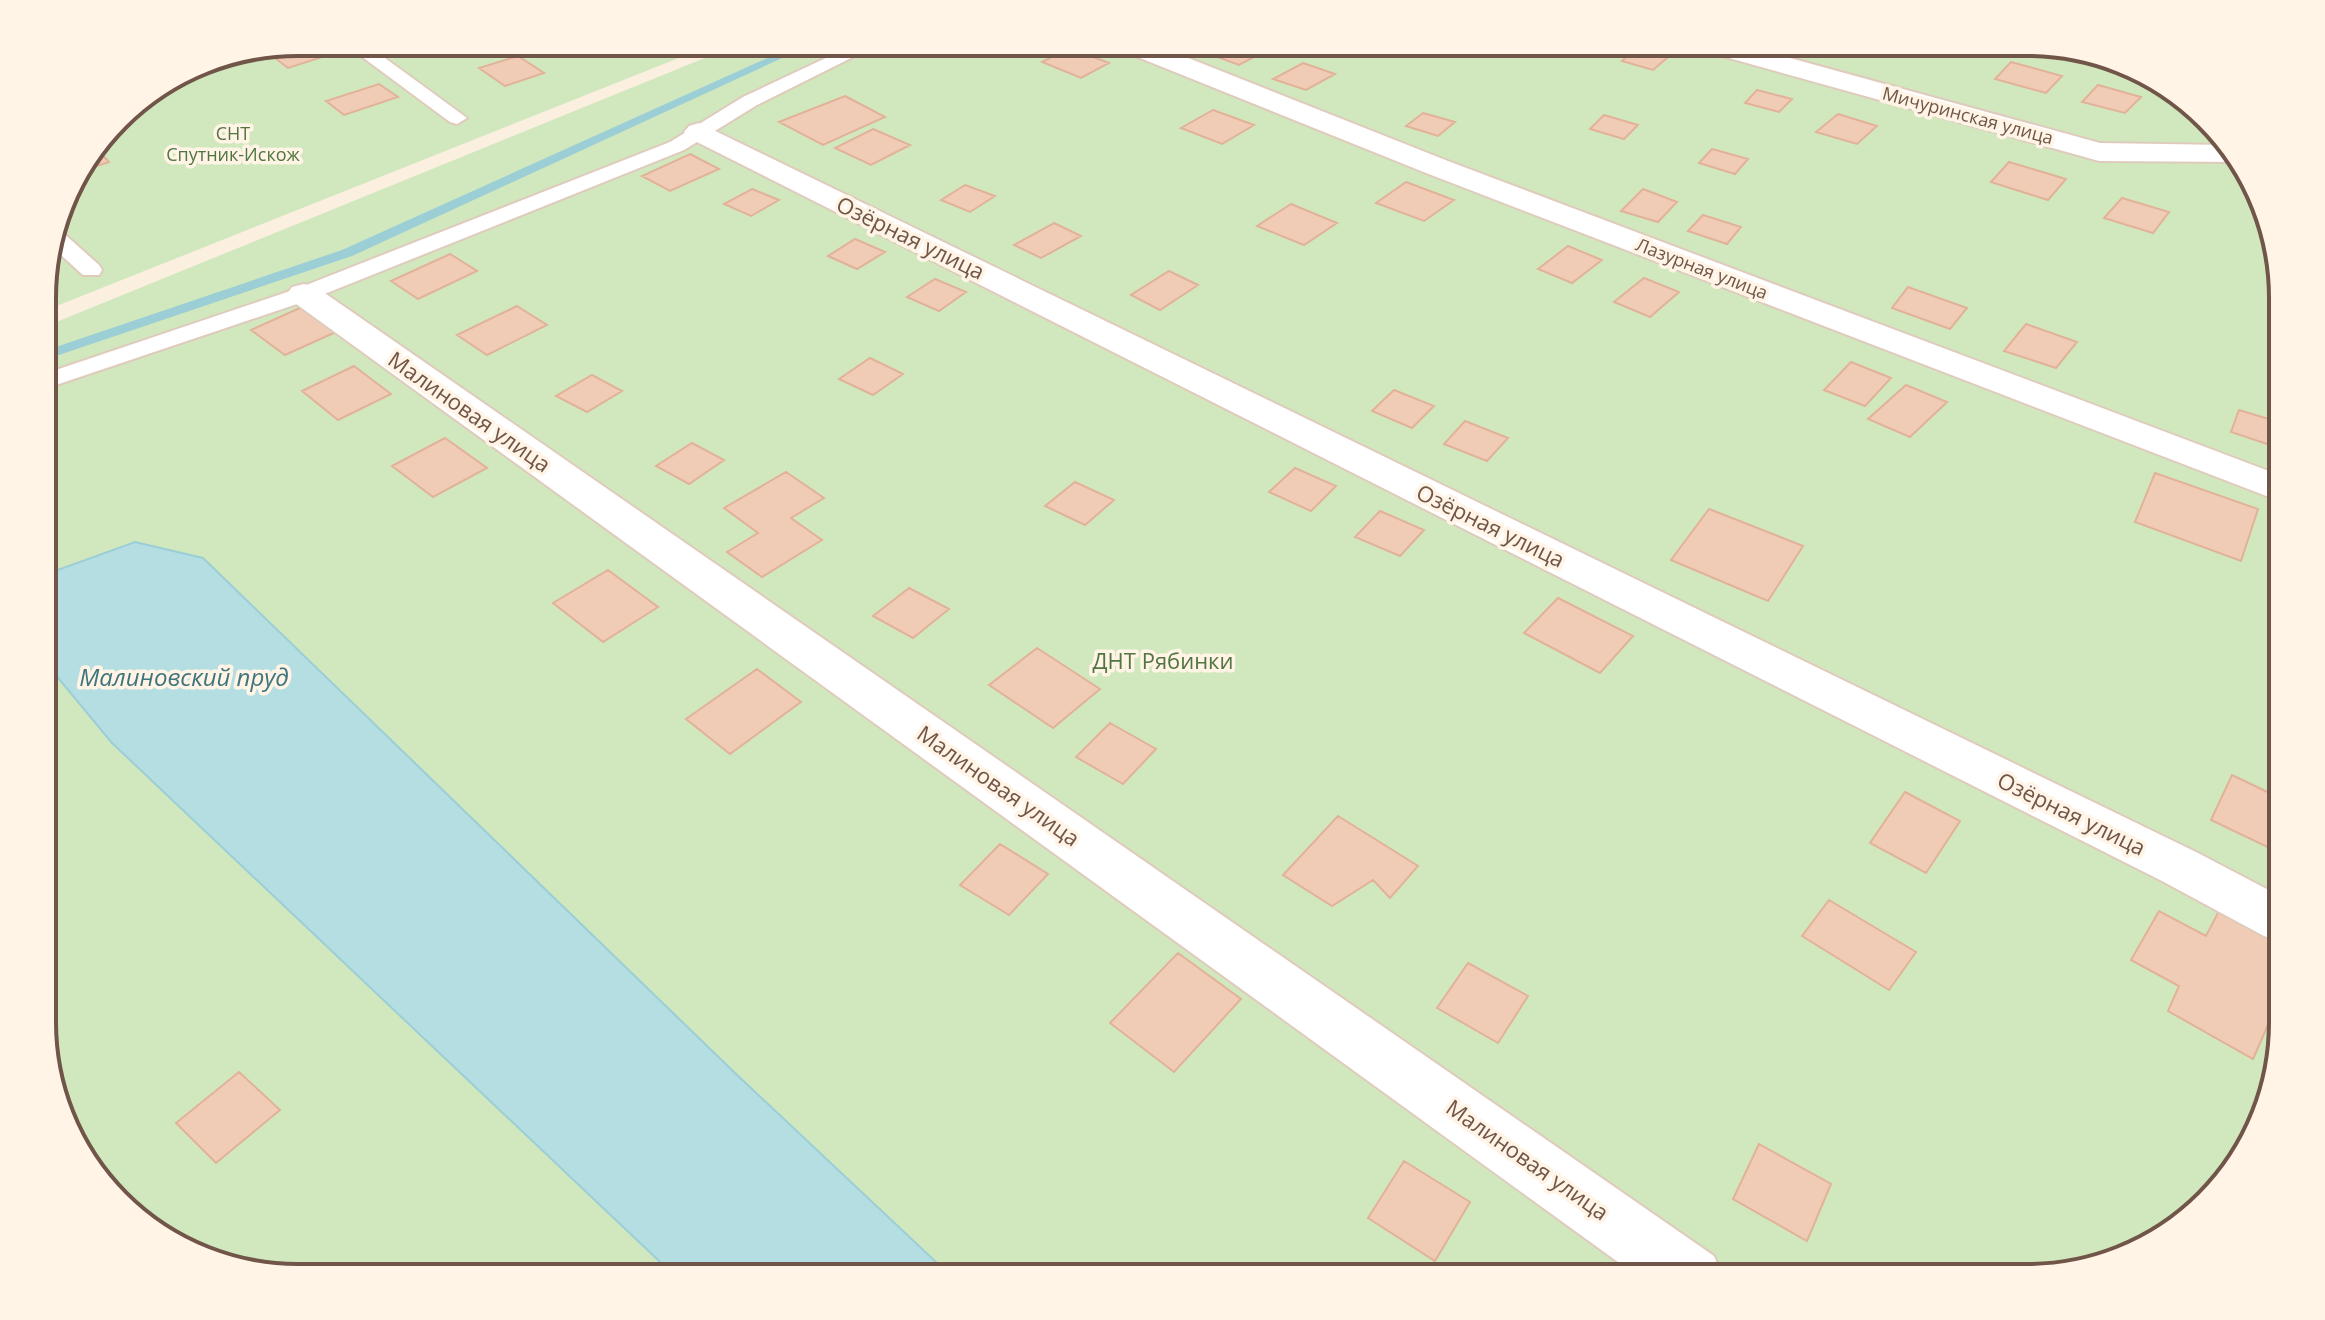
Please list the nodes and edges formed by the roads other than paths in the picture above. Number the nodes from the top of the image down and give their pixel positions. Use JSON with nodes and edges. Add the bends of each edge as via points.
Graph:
{"nodes":[{"id":1,"x":371,"y":56,"type":"edge"},
{"id":2,"x":845,"y":56,"type":"edge"},
{"id":3,"x":1159,"y":56,"type":"edge"},
{"id":4,"x":1753,"y":56,"type":"edge"},
{"id":5,"x":457,"y":118,"type":"dead end"},
{"id":6,"x":699,"y":132,"type":"junction"},
{"id":7,"x":2221,"y":154,"type":"edge"},
{"id":8,"x":62,"y":244,"type":"edge"},
{"id":9,"x":91,"y":270,"type":"dead end"},
{"id":10,"x":304,"y":294,"type":"junction"},
{"id":11,"x":56,"y":378,"type":"edge"},
{"id":12,"x":2268,"y":485,"type":"edge"},
{"id":13,"x":2268,"y":914,"type":"edge"},
{"id":14,"x":1671,"y":1263,"type":"edge"}],
"edges":[{"from":1,"to":5,"type":"lane"},
{"from":2,"to":6,"type":"lane"},
{"from":3,"to":12,"type":"street","name":"Лазурная улица"},
{"from":4,"to":7,"type":"street","name":"Мичуринская улица","via":[[2099,152]]},
{"from":6,"to":10,"type":"lane","via":[[677,146]]},
{"from":6,"to":13,"type":"street","name":"Озёрная улица"},
{"from":8,"to":9,"type":"lane"},
{"from":10,"to":11,"type":"lane"},
{"from":10,"to":14,"type":"street","name":"Малиновая улица"}]}
